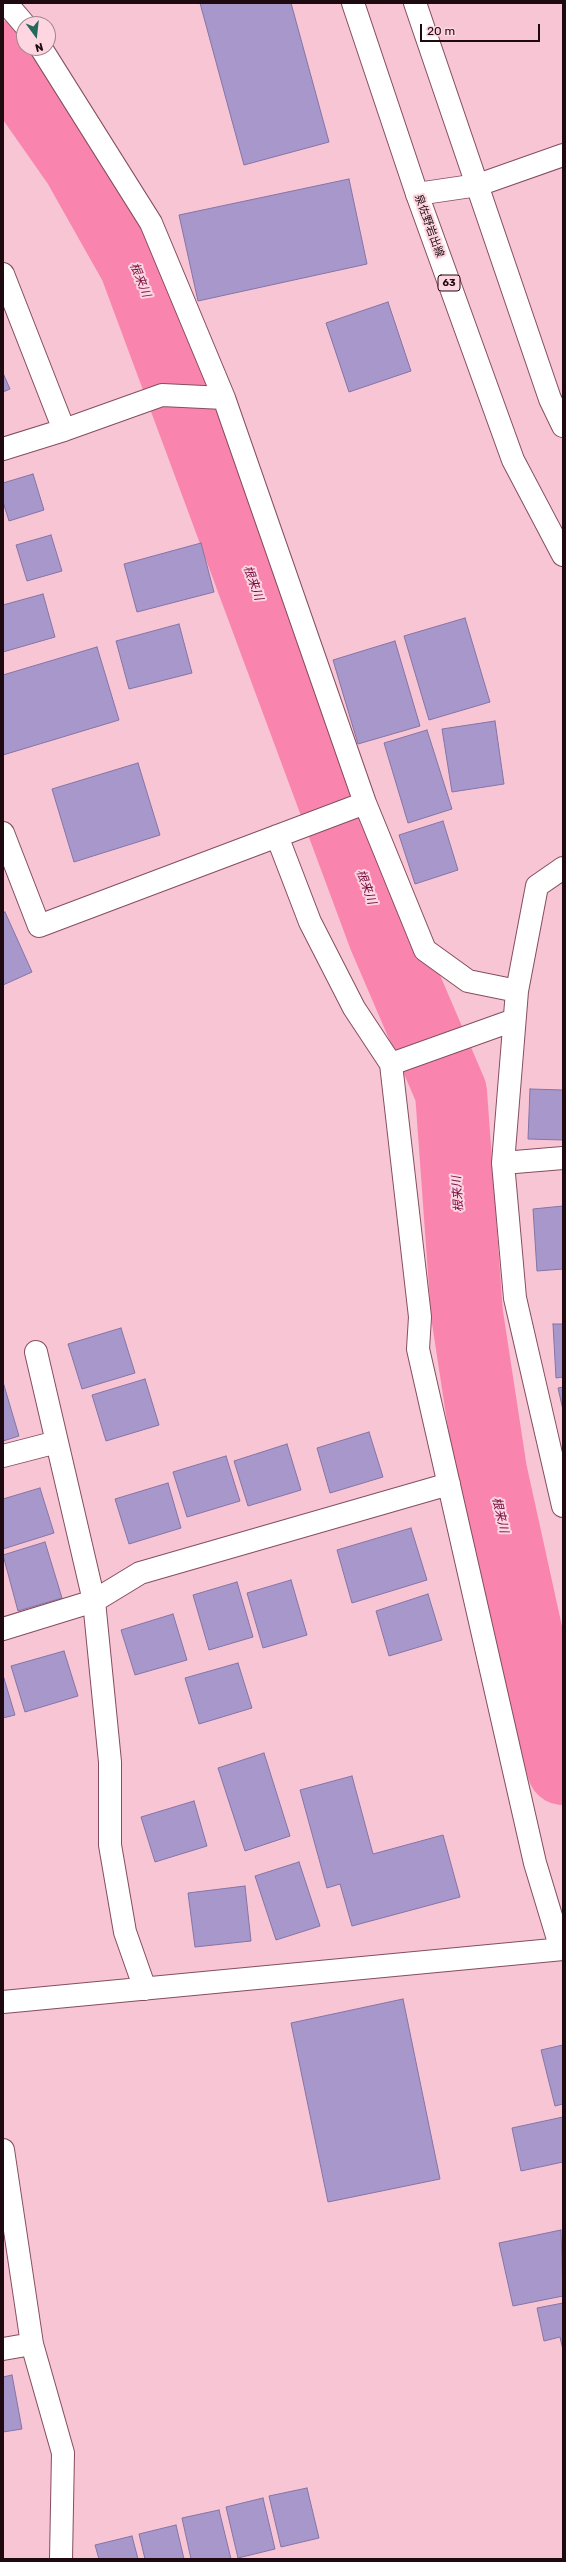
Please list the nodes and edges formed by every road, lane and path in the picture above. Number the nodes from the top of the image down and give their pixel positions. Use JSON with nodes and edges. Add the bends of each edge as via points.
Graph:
{"nodes":[{"id":1,"x":6,"y":3,"type":"edge"},
{"id":2,"x":353,"y":3,"type":"edge"},
{"id":3,"x":415,"y":3,"type":"edge"},
{"id":4,"x":17,"y":16,"type":"edge"},
{"id":5,"x":46,"y":56,"type":"edge"},
{"id":6,"x":563,"y":155,"type":"edge"},
{"id":7,"x":478,"y":184,"type":"junction"},
{"id":8,"x":417,"y":194,"type":"junction"},
{"id":9,"x":3,"y":274,"type":"edge"},
{"id":10,"x":224,"y":398,"type":"junction"},
{"id":11,"x":563,"y":426,"type":"edge"},
{"id":12,"x":64,"y":430,"type":"junction"},
{"id":13,"x":3,"y":449,"type":"edge"},
{"id":14,"x":563,"y":555,"type":"edge"},
{"id":15,"x":365,"y":803,"type":"junction"},
{"id":16,"x":3,"y":832,"type":"edge"},
{"id":17,"x":277,"y":836,"type":"junction"},
{"id":18,"x":563,"y":868,"type":"edge"},
{"id":19,"x":517,"y":991,"type":"junction"},
{"id":20,"x":514,"y":1020,"type":"junction"},
{"id":21,"x":398,"y":1062,"type":"junction"},
{"id":22,"x":563,"y":1158,"type":"edge"},
{"id":23,"x":504,"y":1163,"type":"junction"},
{"id":24,"x":36,"y":1352,"type":"dead end"},
{"id":25,"x":57,"y":1442,"type":"junction"},
{"id":26,"x":3,"y":1456,"type":"edge"},
{"id":27,"x":449,"y":1484,"type":"junction"},
{"id":28,"x":563,"y":1506,"type":"edge"},
{"id":29,"x":94,"y":1602,"type":"junction"},
{"id":30,"x":3,"y":1629,"type":"edge"},
{"id":31,"x":562,"y":1949,"type":"edge"},
{"id":32,"x":145,"y":1989,"type":"junction"},
{"id":33,"x":3,"y":2002,"type":"edge"},
{"id":34,"x":3,"y":2150,"type":"edge"},
{"id":35,"x":32,"y":2344,"type":"junction"},
{"id":36,"x":3,"y":2349,"type":"edge"},
{"id":37,"x":61,"y":2559,"type":"edge"}],
"edges":[{"from":1,"to":4,"type":"street"},
{"from":2,"to":8,"type":"street","name":"泉佐野岩出線","number":"63"},
{"from":3,"to":7,"type":"street"},
{"from":5,"to":10,"type":"street","via":[[151,224]]},
{"from":6,"to":7,"type":"street"},
{"from":7,"to":8,"type":"street"},
{"from":7,"to":11,"type":"street","via":[[550,399]]},
{"from":8,"to":14,"type":"street","name":"泉佐野岩出線","number":"63","via":[[513,460]]},
{"from":9,"to":12,"type":"street"},
{"from":10,"to":12,"type":"street","via":[[162,395]]},
{"from":10,"to":15,"type":"street"},
{"from":12,"to":13,"type":"street"},
{"from":15,"to":17,"type":"street"},
{"from":15,"to":19,"type":"street","via":[[425,950],[468,980]]},
{"from":16,"to":17,"type":"street","via":[[39,926]]},
{"from":17,"to":21,"type":"street","via":[[310,922],[354,1008]]},
{"from":18,"to":19,"type":"street","via":[[537,886]]},
{"from":19,"to":20,"type":"street"},
{"from":20,"to":21,"type":"street"},
{"from":20,"to":23,"type":"street"},
{"from":21,"to":27,"type":"street","via":[[420,1317],[418,1350]]},
{"from":22,"to":23,"type":"street"},
{"from":23,"to":28,"type":"street","via":[[515,1298]]},
{"from":24,"to":25,"type":"street"},
{"from":25,"to":26,"type":"street"},
{"from":25,"to":29,"type":"street"},
{"from":27,"to":29,"type":"street","via":[[140,1573]]},
{"from":27,"to":31,"type":"street","via":[[535,1863]]},
{"from":29,"to":30,"type":"street"},
{"from":29,"to":32,"type":"street","via":[[110,1762],[110,1845],[125,1932]]},
{"from":31,"to":32,"type":"street"},
{"from":32,"to":33,"type":"street"},
{"from":34,"to":35,"type":"street"},
{"from":35,"to":36,"type":"street"},
{"from":35,"to":37,"type":"street","via":[[63,2452]]}]}
